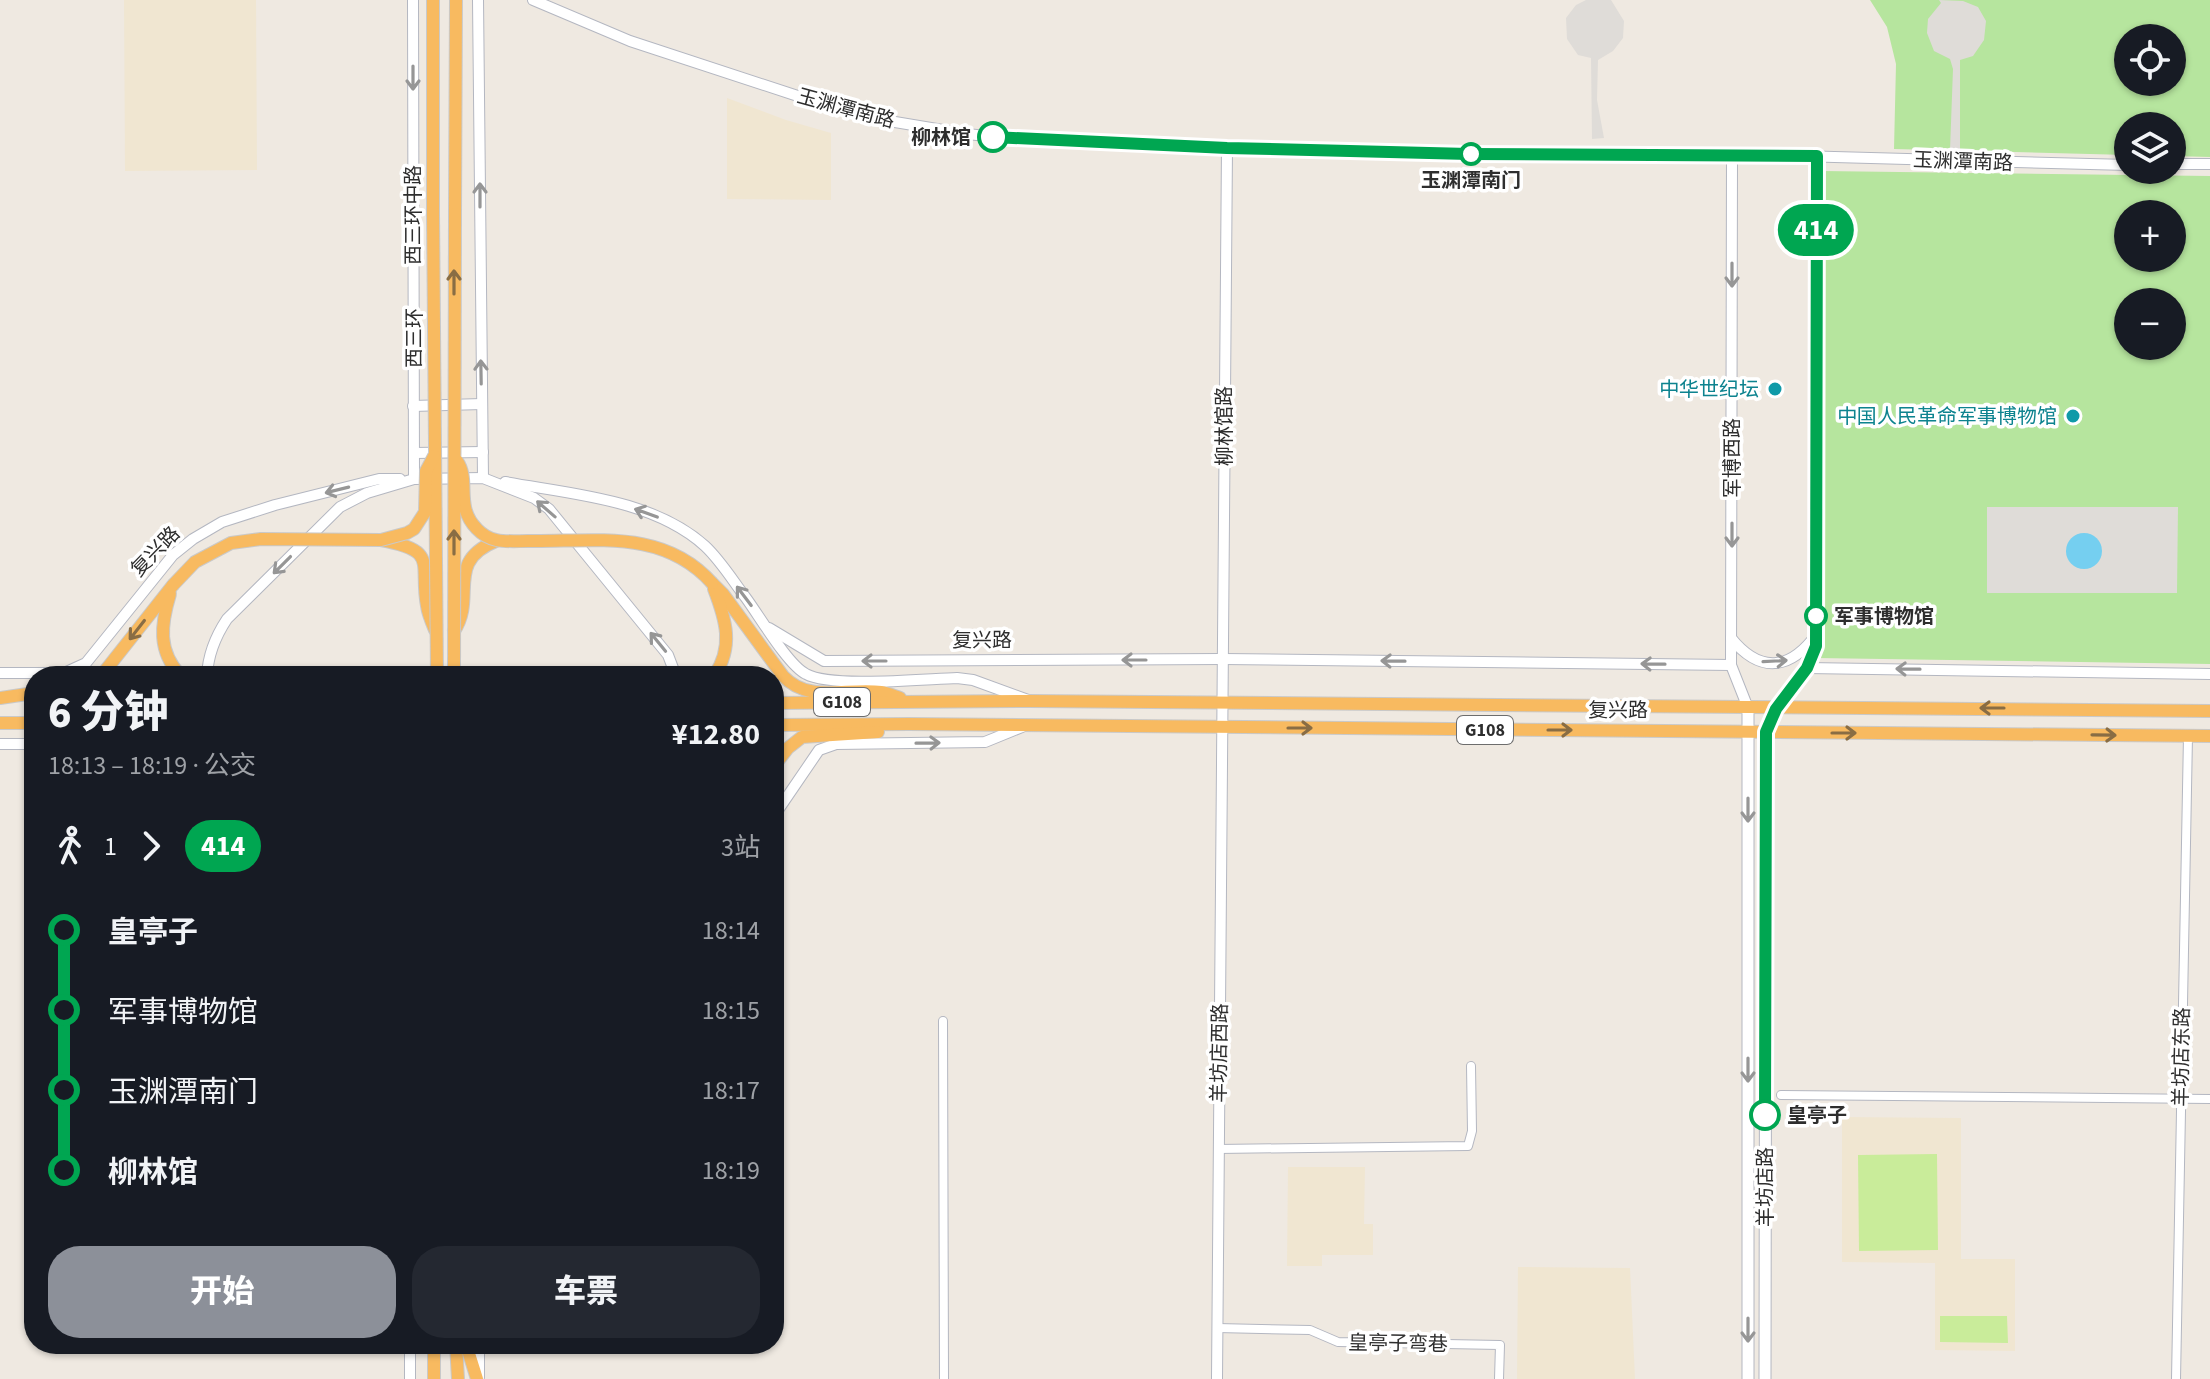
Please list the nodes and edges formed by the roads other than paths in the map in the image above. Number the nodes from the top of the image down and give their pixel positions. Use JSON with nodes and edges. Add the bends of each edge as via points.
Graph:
{"nodes":[{"id":1,"x":413,"y":0,"type":"edge"},
{"id":2,"x":433,"y":0,"type":"edge"},
{"id":3,"x":456,"y":0,"type":"edge"},
{"id":4,"x":478,"y":0,"type":"edge"},
{"id":5,"x":533,"y":0,"type":"edge"},
{"id":6,"x":1227,"y":148,"type":"junction"},
{"id":7,"x":1732,"y":156,"type":"junction"},
{"id":8,"x":1750,"y":156,"type":"tunnel mouth"},
{"id":9,"x":1798,"y":156,"type":"tunnel mouth"},
{"id":10,"x":1817,"y":156,"type":"junction"},
{"id":11,"x":2186,"y":164,"type":"edge"},
{"id":12,"x":2210,"y":164,"type":"edge"},
{"id":13,"x":2114,"y":165,"type":"edge"},
{"id":14,"x":482,"y":404,"type":"junction"},
{"id":15,"x":413,"y":406,"type":"junction"},
{"id":16,"x":483,"y":452,"type":"junction"},
{"id":17,"x":414,"y":453,"type":"junction"},
{"id":18,"x":453,"y":454,"type":"junction"},
{"id":19,"x":435,"y":455,"type":"junction"},
{"id":20,"x":483,"y":478,"type":"junction"},
{"id":21,"x":414,"y":479,"type":"junction"},
{"id":22,"x":381,"y":540,"type":"junction"},
{"id":23,"x":496,"y":541,"type":"junction"},
{"id":24,"x":712,"y":583,"type":"junction"},
{"id":25,"x":173,"y":585,"type":"junction"},
{"id":26,"x":769,"y":628,"type":"junction"},
{"id":27,"x":454,"y":631,"type":"junction"},
{"id":28,"x":436,"y":634,"type":"junction"},
{"id":29,"x":1816,"y":635,"type":"junction"},
{"id":30,"x":1731,"y":638,"type":"junction"},
{"id":31,"x":1223,"y":659,"type":"junction"},
{"id":32,"x":1731,"y":665,"type":"junction"},
{"id":33,"x":79,"y":666,"type":"edge"},
{"id":34,"x":109,"y":666,"type":"edge"},
{"id":35,"x":173,"y":666,"type":"edge"},
{"id":36,"x":209,"y":666,"type":"edge"},
{"id":37,"x":437,"y":666,"type":"edge"},
{"id":38,"x":454,"y":666,"type":"edge"},
{"id":39,"x":672,"y":666,"type":"edge"},
{"id":40,"x":719,"y":666,"type":"edge"},
{"id":41,"x":776,"y":666,"type":"edge"},
{"id":42,"x":1807,"y":668,"type":"junction"},
{"id":43,"x":0,"y":673,"type":"edge"},
{"id":44,"x":24,"y":673,"type":"edge"},
{"id":45,"x":2210,"y":674,"type":"edge"},
{"id":46,"x":784,"y":677,"type":"edge"},
{"id":47,"x":24,"y":695,"type":"edge"},
{"id":48,"x":0,"y":699,"type":"edge"},
{"id":49,"x":24,"y":700,"type":"edge"},
{"id":50,"x":911,"y":701,"type":"junction"},
{"id":51,"x":1030,"y":701,"type":"junction"},
{"id":52,"x":784,"y":703,"type":"edge"},
{"id":53,"x":1223,"y":704,"type":"junction"},
{"id":54,"x":1748,"y":708,"type":"junction"},
{"id":55,"x":1776,"y":709,"type":"junction"},
{"id":56,"x":2210,"y":711,"type":"edge"},
{"id":57,"x":0,"y":723,"type":"edge"},
{"id":58,"x":24,"y":723,"type":"edge"},
{"id":59,"x":909,"y":724,"type":"junction"},
{"id":60,"x":784,"y":725,"type":"edge"},
{"id":61,"x":1026,"y":725,"type":"junction"},
{"id":62,"x":1222,"y":728,"type":"junction"},
{"id":63,"x":1748,"y":732,"type":"junction"},
{"id":64,"x":1766,"y":732,"type":"junction"},
{"id":65,"x":2188,"y":736,"type":"junction"},
{"id":66,"x":2210,"y":736,"type":"edge"},
{"id":67,"x":0,"y":744,"type":"edge"},
{"id":68,"x":24,"y":744,"type":"edge"},
{"id":69,"x":784,"y":754,"type":"edge"},
{"id":70,"x":784,"y":801,"type":"edge"},
{"id":71,"x":943,"y":1021,"type":"dead end"},
{"id":72,"x":1471,"y":1066,"type":"dead end"},
{"id":73,"x":1781,"y":1095,"type":"dead end"},
{"id":74,"x":2180,"y":1099,"type":"junction"},
{"id":75,"x":2210,"y":1099,"type":"edge"},
{"id":76,"x":1218,"y":1149,"type":"junction"},
{"id":77,"x":1217,"y":1328,"type":"junction"},
{"id":78,"x":410,"y":1354,"type":"edge"},
{"id":79,"x":433,"y":1354,"type":"edge"},
{"id":80,"x":434,"y":1354,"type":"edge"},
{"id":81,"x":457,"y":1354,"type":"edge"},
{"id":82,"x":469,"y":1354,"type":"edge"},
{"id":83,"x":479,"y":1354,"type":"edge"},
{"id":84,"x":410,"y":1379,"type":"edge"},
{"id":85,"x":427,"y":1379,"type":"edge"},
{"id":86,"x":434,"y":1379,"type":"edge"},
{"id":87,"x":458,"y":1379,"type":"edge"},
{"id":88,"x":478,"y":1379,"type":"edge"},
{"id":89,"x":944,"y":1379,"type":"edge"},
{"id":90,"x":1217,"y":1379,"type":"edge"},
{"id":91,"x":1499,"y":1379,"type":"edge"},
{"id":92,"x":1748,"y":1379,"type":"edge"},
{"id":93,"x":1765,"y":1379,"type":"edge"},
{"id":94,"x":2176,"y":1379,"type":"edge"}],
"edges":[{"from":1,"to":15,"type":"street","name":"西三环中路","one_way":true},
{"from":2,"to":19,"type":"highway","name":"西三环","bridge":true},
{"from":18,"to":3,"type":"highway","name":"西三环","one_way":true,"bridge":true},
{"from":14,"to":4,"type":"street","one_way":true},
{"from":5,"to":6,"type":"street","name":"玉渊潭南路","via":[[630,41],[889,121],[1036,141]]},
{"from":6,"to":7,"type":"street","name":"玉渊潭南路"},
{"from":6,"to":31,"type":"street","name":"柳林馆路"},
{"from":7,"to":8,"type":"street","name":"玉渊潭南路"},
{"from":7,"to":30,"type":"street","name":"军博西路","one_way":true},
{"from":9,"to":10,"type":"street","name":"玉渊潭南路"},
{"from":10,"to":13,"type":"street","name":"玉渊潭南路"},
{"from":10,"to":29,"type":"street"},
{"from":11,"to":12,"type":"street"},
{"from":14,"to":15,"type":"street"},
{"from":14,"to":16,"type":"street"},
{"from":15,"to":17,"type":"street","name":"西三环中路"},
{"from":16,"to":17,"type":"street"},
{"from":16,"to":20,"type":"street"},
{"from":17,"to":21,"type":"street","name":"西三环中路"},
{"from":18,"to":23,"type":"highway","bridge":true,"via":[[461,467],[467,514],[474,526]]},
{"from":27,"to":18,"type":"highway","name":"西三环","one_way":true,"bridge":true},
{"from":19,"to":22,"type":"highway","bridge":true,"via":[[426,471],[424,516],[407,533]]},
{"from":19,"to":28,"type":"highway","name":"西三环","bridge":true},
{"from":20,"to":21,"type":"street","name":"复兴路"},
{"from":26,"to":20,"type":"street","name":"复兴路","one_way":true,"via":[[712,553],[674,526],[630,507]]},
{"from":39,"to":20,"type":"street","one_way":true,"via":[[549,509]]},
{"from":21,"to":33,"type":"street","name":"复兴路","one_way":true,"via":[[379,479],[275,505],[200,534],[173,555]]},
{"from":21,"to":36,"type":"street","one_way":true,"via":[[340,507],[227,619],[213,643]]},
{"from":22,"to":25,"type":"highway","bridge":true,"via":[[231,543],[195,562]]},
{"from":22,"to":28,"type":"highway","bridge":true,"via":[[404,545],[422,558]]},
{"from":23,"to":24,"type":"highway","bridge":true,"via":[[645,543],[687,560]]},
{"from":23,"to":27,"type":"highway","via":[[466,565],[463,618]]},
{"from":24,"to":40,"type":"highway","via":[[727,629]]},
{"from":24,"to":41,"type":"highway"},
{"from":25,"to":34,"type":"highway","one_way":true},
{"from":25,"to":35,"type":"highway","via":[[162,623],[162,641]]},
{"from":31,"to":26,"type":"street","name":"复兴路","one_way":true,"via":[[824,661]]},
{"from":26,"to":51,"type":"street","name":"复兴路","via":[[799,670],[818,679],[957,678]]},
{"from":27,"to":38,"type":"highway","name":"西三环","bridge":true},
{"from":28,"to":37,"type":"highway","name":"西三环","bridge":true},
{"from":30,"to":29,"type":"street","one_way":true,"via":[[1751,658],[1778,663],[1791,660]]},
{"from":29,"to":42,"type":"street"},
{"from":30,"to":32,"type":"street","name":"军博西路"},
{"from":32,"to":31,"type":"street","name":"复兴路","one_way":true},
{"from":31,"to":53,"type":"street","name":"柳林馆路"},
{"from":32,"to":54,"type":"street","name":"军博西路"},
{"from":45,"to":42,"type":"street","one_way":true},
{"from":42,"to":55,"type":"street"},
{"from":44,"to":43,"type":"street","name":"复兴路","one_way":true},
{"from":46,"to":50,"type":"highway","via":[[813,692],[881,692]]},
{"from":47,"to":48,"type":"highway"},
{"from":48,"to":49,"type":"highway"},
{"from":50,"to":51,"type":"highway","name":"复兴路","number":"G108"},
{"from":50,"to":52,"type":"highway","name":"复兴路","number":"G108"},
{"from":51,"to":53,"type":"highway","name":"复兴路","number":"G108"},
{"from":53,"to":54,"type":"highway","name":"复兴路","number":"G108"},
{"from":53,"to":62,"type":"street","name":"羊坊店西路"},
{"from":54,"to":55,"type":"highway","name":"复兴路","number":"G108"},
{"from":54,"to":63,"type":"main road","name":"羊坊店路"},
{"from":56,"to":55,"type":"highway","name":"复兴路","number":"G108","one_way":true},
{"from":55,"to":64,"type":"main road","name":"羊坊店路"},
{"from":57,"to":58,"type":"highway"},
{"from":59,"to":60,"type":"highway","name":"复兴路","number":"G108"},
{"from":59,"to":61,"type":"highway","name":"复兴路","number":"G108"},
{"from":59,"to":69,"type":"highway","via":[[879,732],[808,735]]},
{"from":61,"to":62,"type":"highway","name":"复兴路","number":"G108"},
{"from":70,"to":61,"type":"street","name":"复兴路","one_way":true,"via":[[819,750],[836,744],[985,742]]},
{"from":62,"to":63,"type":"highway","name":"复兴路","number":"G108","one_way":true},
{"from":62,"to":76,"type":"street","name":"羊坊店西路"},
{"from":63,"to":64,"type":"highway","name":"复兴路","number":"G108"},
{"from":63,"to":92,"type":"main road","name":"羊坊店路","one_way":true},
{"from":64,"to":65,"type":"highway","name":"复兴路","number":"G108","one_way":true},
{"from":64,"to":93,"type":"main road","name":"羊坊店路"},
{"from":65,"to":66,"type":"highway","name":"复兴路","number":"G108"},
{"from":65,"to":74,"type":"street","name":"羊坊店东路"},
{"from":67,"to":68,"type":"street"},
{"from":71,"to":89,"type":"street"},
{"from":72,"to":76,"type":"street","via":[[1468,1146]]},
{"from":73,"to":74,"type":"street"},
{"from":74,"to":75,"type":"street"},
{"from":74,"to":94,"type":"street","name":"羊坊店东路"},
{"from":76,"to":77,"type":"street","name":"羊坊店西路"},
{"from":77,"to":90,"type":"street","name":"羊坊店西路"},
{"from":77,"to":91,"type":"street","name":"皇亭子弯巷","via":[[1310,1330],[1338,1342],[1500,1345]]},
{"from":78,"to":84,"type":"street"},
{"from":79,"to":85,"type":"highway"},
{"from":80,"to":86,"type":"highway"},
{"from":81,"to":87,"type":"highway"},
{"from":82,"to":88,"type":"highway"},
{"from":83,"to":88,"type":"street"}]}
